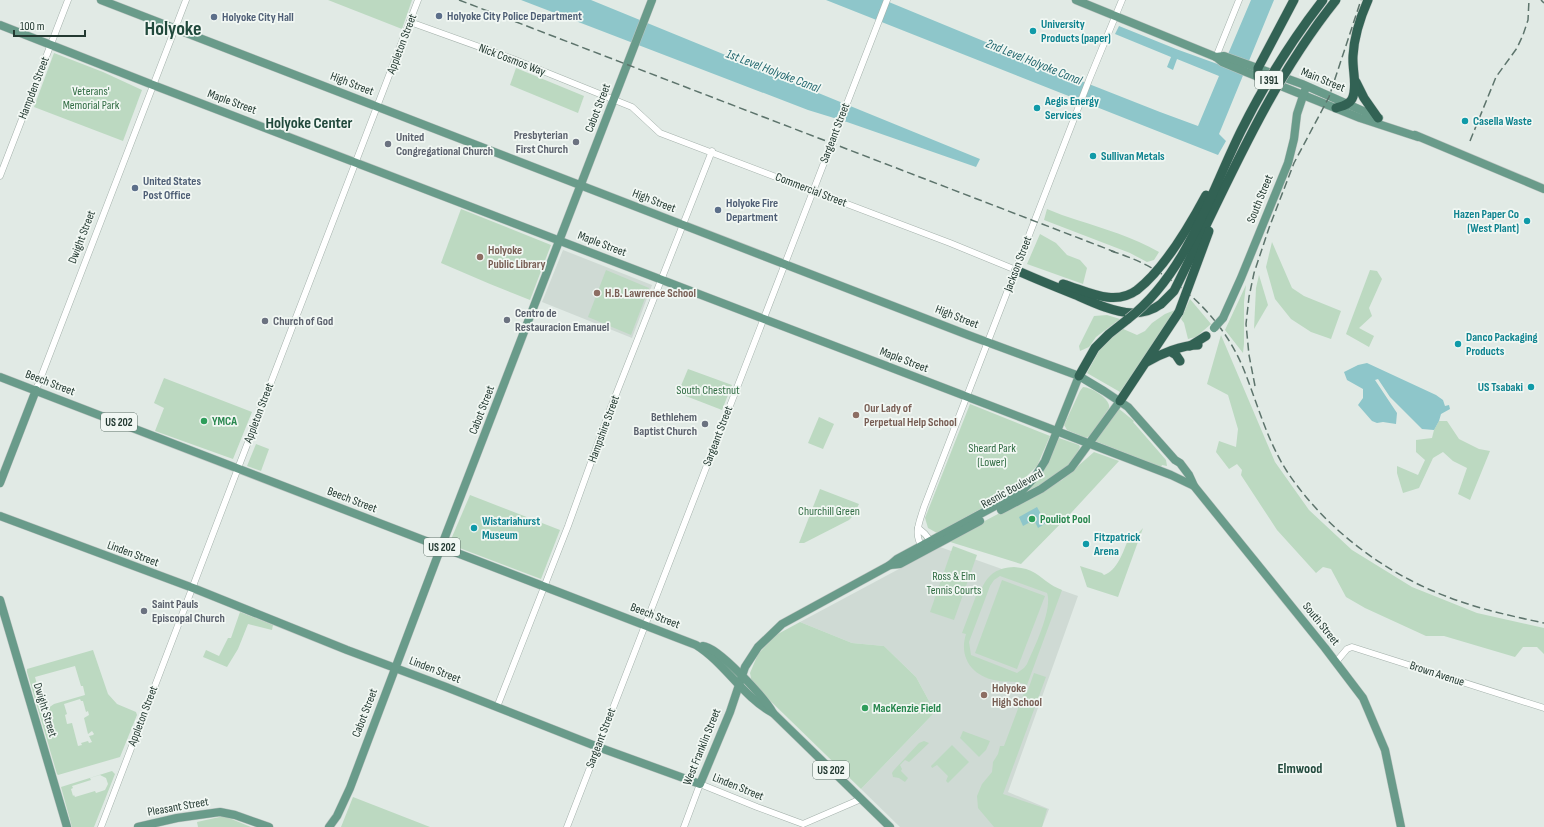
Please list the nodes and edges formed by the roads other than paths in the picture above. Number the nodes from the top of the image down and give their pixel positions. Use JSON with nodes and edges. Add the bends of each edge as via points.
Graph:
{"nodes":[{"id":1,"x":68,"y":0,"type":"edge"},
{"id":2,"x":101,"y":0,"type":"edge"},
{"id":3,"x":186,"y":0,"type":"edge"},
{"id":4,"x":418,"y":0,"type":"edge"},
{"id":5,"x":652,"y":0,"type":"edge"},
{"id":6,"x":887,"y":0,"type":"edge"},
{"id":7,"x":1076,"y":0,"type":"edge"},
{"id":8,"x":1122,"y":0,"type":"edge"},
{"id":9,"x":1239,"y":0,"type":"edge"},
{"id":10,"x":1294,"y":0,"type":"edge"},
{"id":11,"x":1323,"y":0,"type":"edge"},
{"id":12,"x":1336,"y":0,"type":"edge"},
{"id":13,"x":1368,"y":0,"type":"edge"},
{"id":14,"x":1115,"y":16,"type":"junction"},
{"id":15,"x":410,"y":22,"type":"junction"},
{"id":16,"x":0,"y":25,"type":"edge"},
{"id":17,"x":175,"y":29,"type":"junction"},
{"id":18,"x":51,"y":45,"type":"junction"},
{"id":19,"x":1221,"y":58,"type":"junction"},
{"id":20,"x":1253,"y":70,"type":"junction"},
{"id":21,"x":1354,"y":75,"type":"junction"},
{"id":22,"x":152,"y":85,"type":"junction"},
{"id":23,"x":1307,"y":86,"type":"junction"},
{"id":24,"x":1304,"y":94,"type":"junction"},
{"id":25,"x":614,"y":99,"type":"junction"},
{"id":26,"x":1348,"y":104,"type":"junction"},
{"id":27,"x":377,"y":106,"type":"junction"},
{"id":28,"x":1336,"y":108,"type":"junction"},
{"id":29,"x":1378,"y":118,"type":"junction"},
{"id":30,"x":1418,"y":137,"type":"junction"},
{"id":31,"x":1249,"y":138,"type":"junction"},
{"id":32,"x":712,"y":151,"type":"junction"},
{"id":33,"x":356,"y":162,"type":"junction"},
{"id":34,"x":1225,"y":165,"type":"junction"},
{"id":35,"x":0,"y":176,"type":"edge"},
{"id":36,"x":581,"y":186,"type":"junction"},
{"id":37,"x":1544,"y":189,"type":"edge"},
{"id":38,"x":813,"y":191,"type":"junction"},
{"id":39,"x":683,"y":224,"type":"junction"},
{"id":40,"x":559,"y":240,"type":"junction"},
{"id":41,"x":785,"y":263,"type":"junction"},
{"id":42,"x":1016,"y":270,"type":"junction"},
{"id":43,"x":661,"y":280,"type":"junction"},
{"id":44,"x":763,"y":320,"type":"junction"},
{"id":45,"x":1206,"y":336,"type":"joint"},
{"id":46,"x":989,"y":342,"type":"junction"},
{"id":47,"x":1171,"y":352,"type":"junction"},
{"id":48,"x":1180,"y":362,"type":"dead end"},
{"id":49,"x":1145,"y":363,"type":"junction"},
{"id":50,"x":1079,"y":376,"type":"junction"},
{"id":51,"x":0,"y":377,"type":"edge"},
{"id":52,"x":36,"y":390,"type":"junction"},
{"id":53,"x":967,"y":397,"type":"junction"},
{"id":54,"x":1120,"y":401,"type":"junction"},
{"id":55,"x":1057,"y":432,"type":"junction"},
{"id":56,"x":1088,"y":444,"type":"junction"},
{"id":57,"x":1176,"y":460,"type":"joint"},
{"id":58,"x":238,"y":468,"type":"junction"},
{"id":59,"x":0,"y":483,"type":"edge"},
{"id":60,"x":1194,"y":486,"type":"junction"},
{"id":61,"x":0,"y":516,"type":"edge"},
{"id":62,"x":918,"y":528,"type":"junction"},
{"id":63,"x":933,"y":543,"type":"junction"},
{"id":64,"x":442,"y":546,"type":"junction"},
{"id":65,"x":923,"y":548,"type":"junction"},
{"id":66,"x":544,"y":586,"type":"junction"},
{"id":67,"x":193,"y":588,"type":"junction"},
{"id":68,"x":0,"y":600,"type":"edge"},
{"id":69,"x":646,"y":625,"type":"junction"},
{"id":70,"x":696,"y":645,"type":"junction"},
{"id":71,"x":1336,"y":662,"type":"junction"},
{"id":72,"x":395,"y":668,"type":"junction"},
{"id":73,"x":742,"y":676,"type":"junction"},
{"id":74,"x":739,"y":685,"type":"junction"},
{"id":75,"x":497,"y":707,"type":"junction"},
{"id":76,"x":1544,"y":708,"type":"edge"},
{"id":77,"x":773,"y":713,"type":"junction"},
{"id":78,"x":598,"y":747,"type":"junction"},
{"id":79,"x":700,"y":784,"type":"junction"},
{"id":80,"x":861,"y":799,"type":"junction"},
{"id":81,"x":67,"y":827,"type":"edge"},
{"id":82,"x":101,"y":827,"type":"edge"},
{"id":83,"x":138,"y":827,"type":"edge"},
{"id":84,"x":269,"y":827,"type":"edge"},
{"id":85,"x":329,"y":827,"type":"edge"},
{"id":86,"x":567,"y":827,"type":"edge"},
{"id":87,"x":684,"y":827,"type":"edge"},
{"id":88,"x":890,"y":827,"type":"edge"},
{"id":89,"x":1400,"y":827,"type":"edge"}],
"edges":[{"from":1,"to":18,"type":"street","name":"Hampden Street"},
{"from":2,"to":17,"type":"main road","name":"High Street"},
{"from":3,"to":17,"type":"street","name":"Dwight Street"},
{"from":4,"to":15,"type":"street","name":"Appleton Street"},
{"from":5,"to":25,"type":"main road","name":"Cabot Street"},
{"from":6,"to":38,"type":"street","name":"Sargeant Street"},
{"from":7,"to":14,"type":"main road","name":"Main Street"},
{"from":8,"to":14,"type":"street","name":"Jackson Street"},
{"from":9,"to":19,"type":"street"},
{"from":10,"to":20,"type":"highway"},
{"from":11,"to":34,"type":"highway","number":"I 391","bridge":true,"via":[[1275,70],[1249,115]]},
{"from":12,"to":31,"type":"highway","number":"I 391","bridge":true,"via":[[1289,67]]},
{"from":13,"to":21,"type":"highway","via":[[1356,37]]},
{"from":14,"to":19,"type":"main road","name":"Main Street"},
{"from":14,"to":42,"type":"street","name":"Jackson Street"},
{"from":15,"to":25,"type":"street","name":"Nick Cosmos Way"},
{"from":15,"to":27,"type":"street","name":"Appleton Street"},
{"from":16,"to":18,"type":"main road","name":"Maple Street"},
{"from":17,"to":22,"type":"street","name":"Dwight Street"},
{"from":17,"to":27,"type":"main road","name":"High Street"},
{"from":18,"to":22,"type":"main road","name":"Maple Street"},
{"from":18,"to":35,"type":"street","name":"Hampden Street"},
{"from":19,"to":20,"type":"main road","name":"Main Street"},
{"from":20,"to":23,"type":"main road","name":"Main Street"},
{"from":20,"to":24,"type":"main road","name":"Main Street"},
{"from":21,"to":26,"type":"highway","via":[[1354,94]]},
{"from":21,"to":29,"type":"highway","via":[[1361,92]]},
{"from":22,"to":33,"type":"main road","name":"Maple Street"},
{"from":22,"to":52,"type":"street","name":"Dwight Street"},
{"from":23,"to":24,"type":"main road","name":"South Street"},
{"from":23,"to":26,"type":"main road","name":"Main Street"},
{"from":24,"to":28,"type":"main road","name":"Main Street"},
{"from":24,"to":45,"type":"main road","name":"South Street","bridge":true,"via":[[1297,114],[1291,153],[1263,224],[1224,318]]},
{"from":25,"to":32,"type":"street","name":"Commercial Street","via":[[632,107],[660,133]]},
{"from":25,"to":36,"type":"main road","name":"Cabot Street"},
{"from":26,"to":28,"type":"highway"},
{"from":26,"to":29,"type":"main road","name":"Main Street"},
{"from":27,"to":33,"type":"street","name":"Appleton Street"},
{"from":27,"to":36,"type":"main road","name":"High Street"},
{"from":28,"to":30,"type":"main road","name":"Main Street"},
{"from":29,"to":30,"type":"main road","name":"Main Street"},
{"from":30,"to":37,"type":"main road","name":"Main Street"},
{"from":31,"to":42,"type":"highway","bridge":true,"via":[[1174,291],[1153,309],[1144,312],[1124,312],[1088,301]]},
{"from":31,"to":49,"type":"highway","bridge":true,"via":[[1178,312]]},
{"from":32,"to":38,"type":"street","name":"Commercial Street"},
{"from":32,"to":39,"type":"street","name":"Hampshire Street"},
{"from":33,"to":40,"type":"main road","name":"Maple Street"},
{"from":33,"to":58,"type":"street","name":"Appleton Street"},
{"from":34,"to":42,"type":"highway","bridge":true,"via":[[1188,226],[1159,267],[1137,290],[1122,297],[1104,297]]},
{"from":34,"to":50,"type":"highway","bridge":true,"via":[[1195,230],[1168,277],[1152,298],[1095,348]]},
{"from":36,"to":39,"type":"main road","name":"High Street"},
{"from":36,"to":40,"type":"main road","name":"Cabot Street"},
{"from":38,"to":41,"type":"street","name":"Sargeant Street"},
{"from":38,"to":42,"type":"street","name":"Commercial Street","via":[[950,242]]},
{"from":39,"to":41,"type":"main road","name":"High Street"},
{"from":39,"to":43,"type":"street","name":"Hampshire Street"},
{"from":40,"to":43,"type":"main road","name":"Maple Street"},
{"from":40,"to":64,"type":"main road","name":"Cabot Street"},
{"from":41,"to":44,"type":"street","name":"Sargeant Street"},
{"from":41,"to":46,"type":"main road","name":"High Street"},
{"from":42,"to":46,"type":"street","name":"Jackson Street"},
{"from":43,"to":44,"type":"main road","name":"Maple Street"},
{"from":43,"to":66,"type":"street","name":"Hampshire Street"},
{"from":44,"to":53,"type":"main road","name":"Maple Street"},
{"from":44,"to":69,"type":"street","name":"Sargeant Street"},
{"from":45,"to":47,"type":"highway","via":[[1193,346]]},
{"from":46,"to":50,"type":"main road","name":"High Street"},
{"from":46,"to":53,"type":"street","name":"Jackson Street"},
{"from":47,"to":48,"type":"highway"},
{"from":47,"to":49,"type":"highway"},
{"from":49,"to":54,"type":"highway"},
{"from":50,"to":54,"type":"main road","name":"High Street"},
{"from":50,"to":55,"type":"main road","name":"Resnic Boulevard"},
{"from":51,"to":52,"type":"main road","name":"Beech Street","number":"US 202"},
{"from":52,"to":58,"type":"main road","name":"Beech Street","number":"US 202"},
{"from":52,"to":59,"type":"main road","name":"Dwight Street"},
{"from":53,"to":55,"type":"main road","name":"Maple Street"},
{"from":53,"to":62,"type":"street","name":"Jackson Street"},
{"from":54,"to":56,"type":"main road","name":"Resnic Boulevard"},
{"from":54,"to":57,"type":"main road","name":"High Street"},
{"from":55,"to":56,"type":"main road","name":"Maple Street"},
{"from":55,"to":63,"type":"main road","name":"Resnic Boulevard","via":[[1035,478],[1021,492]]},
{"from":56,"to":60,"type":"main road","name":"Maple Street","via":[[1171,475],[1180,474]]},
{"from":56,"to":63,"type":"main road","name":"Resnic Boulevard","via":[[1071,468],[1041,489]]},
{"from":57,"to":60,"type":"main road","name":"South Street","via":[[1189,475]]},
{"from":58,"to":64,"type":"main road","name":"Beech Street","number":"US 202"},
{"from":58,"to":67,"type":"street","name":"Appleton Street"},
{"from":60,"to":71,"type":"main road","name":"South Street"},
{"from":61,"to":67,"type":"main road","name":"Linden Street"},
{"from":62,"to":63,"type":"street"},
{"from":62,"to":65,"type":"street","name":"Jackson Street","via":[[917,536]]},
{"from":63,"to":65,"type":"main road","name":"Resnic Boulevard"},
{"from":64,"to":66,"type":"main road","name":"Beech Street","number":"US 202"},
{"from":64,"to":72,"type":"main road","name":"Cabot Street"},
{"from":65,"to":73,"type":"main road","name":"Resnic Boulevard","via":[[897,558],[890,565],[782,624],[758,647]]},
{"from":66,"to":69,"type":"main road","name":"Beech Street","number":"US 202"},
{"from":66,"to":75,"type":"street","name":"Hampshire Street"},
{"from":67,"to":72,"type":"main road","name":"Linden Street"},
{"from":67,"to":82,"type":"street","name":"Appleton Street"},
{"from":68,"to":81,"type":"main road","name":"Dwight Street"},
{"from":69,"to":70,"type":"main road","name":"Beech Street","number":"US 202"},
{"from":69,"to":78,"type":"street","name":"Sargeant Street"},
{"from":70,"to":73,"type":"main road","name":"Beech Street","number":"US 202","via":[[714,650]]},
{"from":70,"to":74,"type":"main road","name":"Beech Street","number":"US 202","via":[[714,658]]},
{"from":71,"to":76,"type":"street","name":"Brown Avenue","via":[[1352,646]]},
{"from":71,"to":89,"type":"main road","name":"South Street","via":[[1363,698],[1387,755]]},
{"from":72,"to":75,"type":"main road","name":"Linden Street"},
{"from":72,"to":85,"type":"main road","name":"Cabot Street","via":[[350,788]]},
{"from":73,"to":74,"type":"main road","name":"West Franklin Street"},
{"from":73,"to":77,"type":"main road","name":"Beech Street","number":"US 202","via":[[770,706]]},
{"from":74,"to":77,"type":"main road","name":"Beech Street","number":"US 202"},
{"from":74,"to":79,"type":"main road","name":"West Franklin Street"},
{"from":75,"to":78,"type":"main road","name":"Linden Street"},
{"from":77,"to":80,"type":"main road","name":"Beech Street","number":"US 202"},
{"from":78,"to":79,"type":"main road","name":"Linden Street"},
{"from":78,"to":86,"type":"street","name":"Sargeant Street"},
{"from":79,"to":80,"type":"street","name":"Linden Street","via":[[803,824]]},
{"from":79,"to":87,"type":"street","name":"West Franklin Street"},
{"from":80,"to":88,"type":"main road","name":"Beech Street","number":"US 202"},
{"from":83,"to":84,"type":"main road","name":"Pleasant Street","via":[[220,812]]}]}
